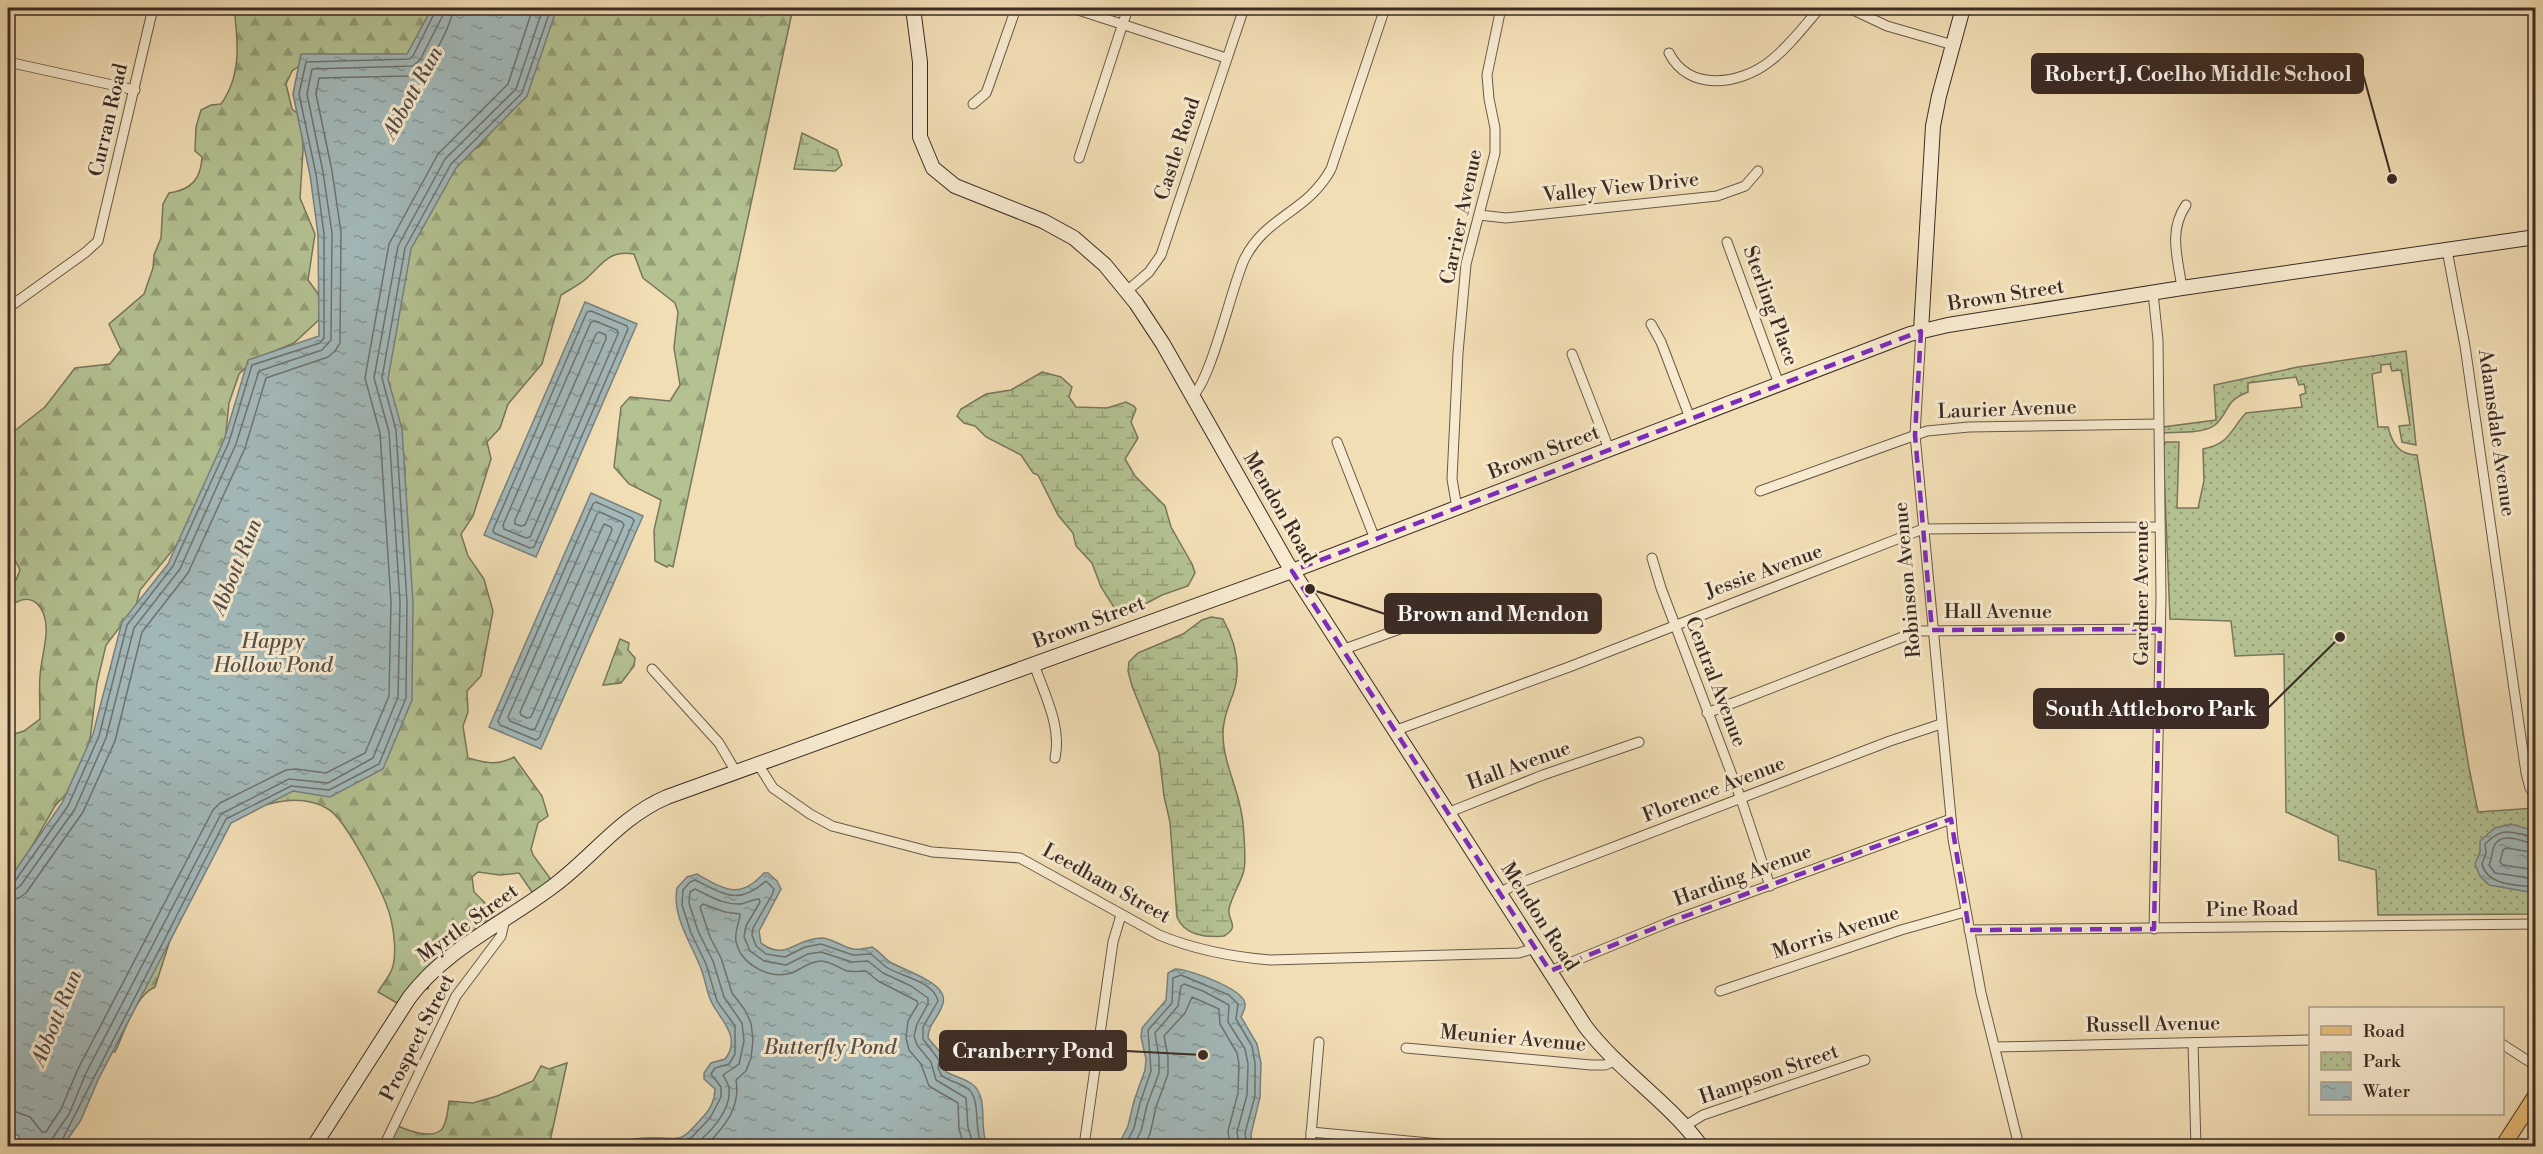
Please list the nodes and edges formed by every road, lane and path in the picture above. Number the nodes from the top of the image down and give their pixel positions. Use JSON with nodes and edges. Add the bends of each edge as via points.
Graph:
{"nodes":[{"id":1,"x":153,"y":8,"type":"edge"},
{"id":2,"x":912,"y":8,"type":"edge"},
{"id":3,"x":1016,"y":8,"type":"edge"},
{"id":4,"x":1071,"y":8,"type":"edge"},
{"id":5,"x":1128,"y":8,"type":"edge"},
{"id":6,"x":1244,"y":8,"type":"edge"},
{"id":7,"x":1385,"y":8,"type":"edge"},
{"id":8,"x":1501,"y":8,"type":"edge"},
{"id":9,"x":1820,"y":8,"type":"edge"},
{"id":10,"x":1849,"y":8,"type":"edge"},
{"id":11,"x":1964,"y":8,"type":"edge"},
{"id":12,"x":1123,"y":24,"type":"junction"},
{"id":13,"x":1953,"y":45,"type":"junction"},
{"id":14,"x":1669,"y":53,"type":"dead end"},
{"id":15,"x":1226,"y":58,"type":"junction"},
{"id":16,"x":8,"y":62,"type":"edge"},
{"id":17,"x":135,"y":90,"type":"junction"},
{"id":18,"x":973,"y":104,"type":"dead end"},
{"id":19,"x":1079,"y":158,"type":"dead end"},
{"id":20,"x":1758,"y":171,"type":"dead end"},
{"id":21,"x":2186,"y":205,"type":"dead end"},
{"id":22,"x":1479,"y":215,"type":"junction"},
{"id":23,"x":2535,"y":237,"type":"edge"},
{"id":24,"x":1727,"y":242,"type":"dead end"},
{"id":25,"x":2447,"y":250,"type":"junction"},
{"id":26,"x":2182,"y":288,"type":"junction"},
{"id":27,"x":1127,"y":291,"type":"junction"},
{"id":28,"x":2153,"y":293,"type":"junction"},
{"id":29,"x":8,"y":308,"type":"edge"},
{"id":30,"x":1651,"y":324,"type":"dead end"},
{"id":31,"x":1922,"y":331,"type":"junction"},
{"id":32,"x":1572,"y":354,"type":"dead end"},
{"id":33,"x":1779,"y":384,"type":"junction"},
{"id":34,"x":1192,"y":396,"type":"junction"},
{"id":35,"x":1690,"y":418,"type":"junction"},
{"id":36,"x":2158,"y":424,"type":"junction"},
{"id":37,"x":1915,"y":435,"type":"junction"},
{"id":38,"x":1337,"y":442,"type":"dead end"},
{"id":39,"x":1609,"y":449,"type":"junction"},
{"id":40,"x":1760,"y":491,"type":"dead end"},
{"id":41,"x":1457,"y":508,"type":"junction"},
{"id":42,"x":2160,"y":527,"type":"junction"},
{"id":43,"x":1923,"y":529,"type":"junction"},
{"id":44,"x":1375,"y":539,"type":"junction"},
{"id":45,"x":1652,"y":558,"type":"dead end"},
{"id":46,"x":1292,"y":571,"type":"junction"},
{"id":47,"x":1463,"y":606,"type":"dead end"},
{"id":48,"x":1674,"y":624,"type":"junction"},
{"id":49,"x":2160,"y":629,"type":"junction"},
{"id":50,"x":1932,"y":630,"type":"junction"},
{"id":51,"x":1342,"y":650,"type":"junction"},
{"id":52,"x":1034,"y":664,"type":"junction"},
{"id":53,"x":652,"y":669,"type":"dead end"},
{"id":54,"x":1707,"y":713,"type":"junction"},
{"id":55,"x":1941,"y":724,"type":"junction"},
{"id":56,"x":1394,"y":731,"type":"junction"},
{"id":57,"x":1639,"y":742,"type":"dead end"},
{"id":58,"x":1055,"y":758,"type":"dead end"},
{"id":59,"x":758,"y":764,"type":"junction"},
{"id":60,"x":736,"y":772,"type":"junction"},
{"id":61,"x":2535,"y":797,"type":"edge"},
{"id":62,"x":1741,"y":799,"type":"junction"},
{"id":63,"x":1447,"y":813,"type":"junction"},
{"id":64,"x":1951,"y":819,"type":"junction"},
{"id":65,"x":605,"y":840,"type":"joint"},
{"id":66,"x":1770,"y":886,"type":"junction"},
{"id":67,"x":1500,"y":893,"type":"junction"},
{"id":68,"x":1965,"y":912,"type":"junction"},
{"id":69,"x":1121,"y":915,"type":"junction"},
{"id":70,"x":505,"y":919,"type":"junction"},
{"id":71,"x":2535,"y":924,"type":"edge"},
{"id":72,"x":2154,"y":929,"type":"junction"},
{"id":73,"x":1969,"y":930,"type":"junction"},
{"id":74,"x":1535,"y":948,"type":"junction"},
{"id":75,"x":1550,"y":971,"type":"junction"},
{"id":76,"x":1720,"y":990,"type":"dead end"},
{"id":77,"x":2309,"y":1041,"type":"edge"},
{"id":78,"x":1319,"y":1042,"type":"dead end"},
{"id":79,"x":2193,"y":1043,"type":"junction"},
{"id":80,"x":2504,"y":1045,"type":"edge"},
{"id":81,"x":1995,"y":1047,"type":"junction"},
{"id":82,"x":1406,"y":1048,"type":"dead end"},
{"id":83,"x":1617,"y":1060,"type":"junction"},
{"id":84,"x":1865,"y":1060,"type":"dead end"},
{"id":85,"x":2535,"y":1066,"type":"edge"},
{"id":86,"x":2535,"y":1095,"type":"edge"},
{"id":87,"x":1685,"y":1126,"type":"junction"},
{"id":88,"x":1311,"y":1132,"type":"junction"},
{"id":89,"x":1432,"y":1145,"type":"edge"},
{"id":90,"x":315,"y":1146,"type":"edge"},
{"id":91,"x":384,"y":1146,"type":"edge"},
{"id":92,"x":1084,"y":1146,"type":"edge"},
{"id":93,"x":1310,"y":1146,"type":"edge"},
{"id":94,"x":1462,"y":1146,"type":"edge"},
{"id":95,"x":1701,"y":1146,"type":"edge"},
{"id":96,"x":2019,"y":1146,"type":"edge"},
{"id":97,"x":2196,"y":1146,"type":"edge"},
{"id":98,"x":2503,"y":1146,"type":"edge"}],
"edges":[{"from":1,"to":17,"type":"street","name":"Curran Road"},
{"from":2,"to":27,"type":"street","name":"Mendon Road","via":[[920,62],[920,137],[933,168],[955,186],[1025,213],[1074,238],[1101,260]]},
{"from":3,"to":18,"type":"street","via":[[986,93]]},
{"from":4,"to":12,"type":"street"},
{"from":5,"to":12,"type":"street"},
{"from":6,"to":15,"type":"street","name":"Castle Road"},
{"from":7,"to":34,"type":"street","via":[[1331,170],[1313,195],[1264,231],[1248,251],[1204,381]]},
{"from":8,"to":22,"type":"street","name":"Carrier Avenue","via":[[1487,75],[1495,153]]},
{"from":9,"to":14,"type":"street","via":[[1775,57],[1740,77],[1720,81],[1699,79],[1677,66]]},
{"from":10,"to":13,"type":"street","via":[[1887,26]]},
{"from":11,"to":13,"type":"street","name":"Robinson Avenue"},
{"from":12,"to":15,"type":"street"},
{"from":12,"to":19,"type":"street"},
{"from":13,"to":31,"type":"street","name":"Robinson Avenue","via":[[1931,144]]},
{"from":15,"to":27,"type":"street","name":"Castle Road","via":[[1161,255]]},
{"from":16,"to":17,"type":"street"},
{"from":17,"to":29,"type":"street","name":"Curran Road","via":[[98,241]]},
{"from":20,"to":22,"type":"street","name":"Valley View Drive","via":[[1745,186],[1717,196],[1506,218]]},
{"from":21,"to":26,"type":"street","via":[[2178,217],[2175,233]]},
{"from":22,"to":41,"type":"street","name":"Carrier Avenue","via":[[1467,264],[1456,377],[1452,488]]},
{"from":23,"to":25,"type":"street","name":"Brown Street"},
{"from":24,"to":33,"type":"street","name":"Sterling Place"},
{"from":25,"to":26,"type":"street","name":"Brown Street"},
{"from":25,"to":61,"type":"street","name":"Adamsdale Avenue","via":[[2465,346],[2526,773]]},
{"from":26,"to":28,"type":"street","name":"Brown Street"},
{"from":27,"to":34,"type":"street","name":"Mendon Road"},
{"from":28,"to":31,"type":"street","name":"Brown Street"},
{"from":28,"to":36,"type":"street","name":"Gardner Avenue","via":[[2158,340]]},
{"from":30,"to":35,"type":"street"},
{"from":31,"to":33,"type":"street","name":"Brown Street"},
{"from":31,"to":37,"type":"street","name":"Robinson Avenue"},
{"from":32,"to":39,"type":"street"},
{"from":33,"to":35,"type":"street","name":"Brown Street"},
{"from":34,"to":46,"type":"street","name":"Mendon Road"},
{"from":35,"to":39,"type":"street","name":"Brown Street"},
{"from":36,"to":37,"type":"street","name":"Laurier Avenue","via":[[1969,427]]},
{"from":36,"to":42,"type":"street","name":"Gardner Avenue"},
{"from":37,"to":40,"type":"street","name":"Laurier Avenue"},
{"from":37,"to":43,"type":"street","name":"Robinson Avenue"},
{"from":38,"to":44,"type":"street"},
{"from":39,"to":41,"type":"street","name":"Brown Street"},
{"from":41,"to":44,"type":"street","name":"Brown Street"},
{"from":42,"to":43,"type":"street","name":"Jessie Avenue"},
{"from":42,"to":49,"type":"street","name":"Gardner Avenue"},
{"from":43,"to":48,"type":"street","name":"Jessie Avenue"},
{"from":43,"to":50,"type":"street","name":"Robinson Avenue"},
{"from":44,"to":46,"type":"street","name":"Brown Street"},
{"from":45,"to":48,"type":"street","name":"Central Avenue"},
{"from":46,"to":51,"type":"street","name":"Mendon Road"},
{"from":46,"to":52,"type":"street","name":"Brown Street"},
{"from":47,"to":51,"type":"street"},
{"from":48,"to":54,"type":"street","name":"Central Avenue"},
{"from":48,"to":56,"type":"street","name":"Jessie Avenue"},
{"from":49,"to":50,"type":"street","name":"Hall Avenue"},
{"from":49,"to":72,"type":"street","name":"Gardner Avenue"},
{"from":50,"to":54,"type":"street","name":"Hall Avenue","via":[[1918,631]]},
{"from":50,"to":55,"type":"street","name":"Robinson Avenue"},
{"from":51,"to":56,"type":"street","name":"Mendon Road"},
{"from":52,"to":58,"type":"street","via":[[1056,728]]},
{"from":52,"to":59,"type":"street","name":"Brown Street"},
{"from":53,"to":60,"type":"street","via":[[719,743]]},
{"from":54,"to":62,"type":"street","name":"Central Avenue"},
{"from":55,"to":62,"type":"street","name":"Florence Avenue"},
{"from":55,"to":64,"type":"street","name":"Robinson Avenue"},
{"from":56,"to":63,"type":"street","name":"Mendon Road"},
{"from":57,"to":63,"type":"street","name":"Hall Avenue"},
{"from":59,"to":60,"type":"street","name":"Brown Street"},
{"from":59,"to":69,"type":"street","name":"Leedham Street","via":[[773,788],[832,826],[932,852],[1020,858]]},
{"from":60,"to":65,"type":"street","name":"Brown Street","via":[[650,805]]},
{"from":62,"to":66,"type":"street","name":"Central Avenue"},
{"from":62,"to":67,"type":"street","name":"Florence Avenue"},
{"from":63,"to":67,"type":"street","name":"Mendon Road"},
{"from":64,"to":66,"type":"street","name":"Harding Avenue"},
{"from":64,"to":68,"type":"street","name":"Robinson Avenue"},
{"from":65,"to":70,"type":"street","name":"Myrtle Street","via":[[560,882]]},
{"from":66,"to":75,"type":"street","name":"Harding Avenue","via":[[1671,921]]},
{"from":67,"to":74,"type":"street","name":"Mendon Road"},
{"from":68,"to":73,"type":"street","name":"Robinson Avenue"},
{"from":68,"to":76,"type":"street","name":"Morris Avenue"},
{"from":69,"to":74,"type":"street","name":"Leedham Street","via":[[1169,939],[1264,960],[1519,952]]},
{"from":69,"to":92,"type":"street","via":[[1113,942]]},
{"from":70,"to":90,"type":"street","name":"Myrtle Street","via":[[451,955],[417,986]]},
{"from":70,"to":91,"type":"street","name":"Prospect Street","via":[[501,936],[450,1006]]},
{"from":71,"to":72,"type":"street","name":"Pine Road"},
{"from":72,"to":73,"type":"street","name":"Pine Road"},
{"from":73,"to":81,"type":"street","name":"Robinson Avenue"},
{"from":74,"to":75,"type":"street","name":"Mendon Road"},
{"from":75,"to":83,"type":"street","name":"Mendon Road","via":[[1591,1034]]},
{"from":77,"to":79,"type":"street","name":"Russell Avenue"},
{"from":78,"to":88,"type":"street"},
{"from":79,"to":81,"type":"street","name":"Russell Avenue"},
{"from":79,"to":97,"type":"street"},
{"from":80,"to":85,"type":"street"},
{"from":81,"to":96,"type":"street","name":"Robinson Avenue"},
{"from":82,"to":83,"type":"street","name":"Meunier Avenue","via":[[1591,1065]]},
{"from":83,"to":87,"type":"street","name":"Mendon Road"},
{"from":84,"to":87,"type":"street","name":"Hampson Street","via":[[1704,1115]]},
{"from":86,"to":98,"type":"main road"},
{"from":87,"to":95,"type":"street","name":"Mendon Road"},
{"from":88,"to":89,"type":"street"},
{"from":88,"to":93,"type":"street"},
{"from":89,"to":94,"type":"street"}]}
